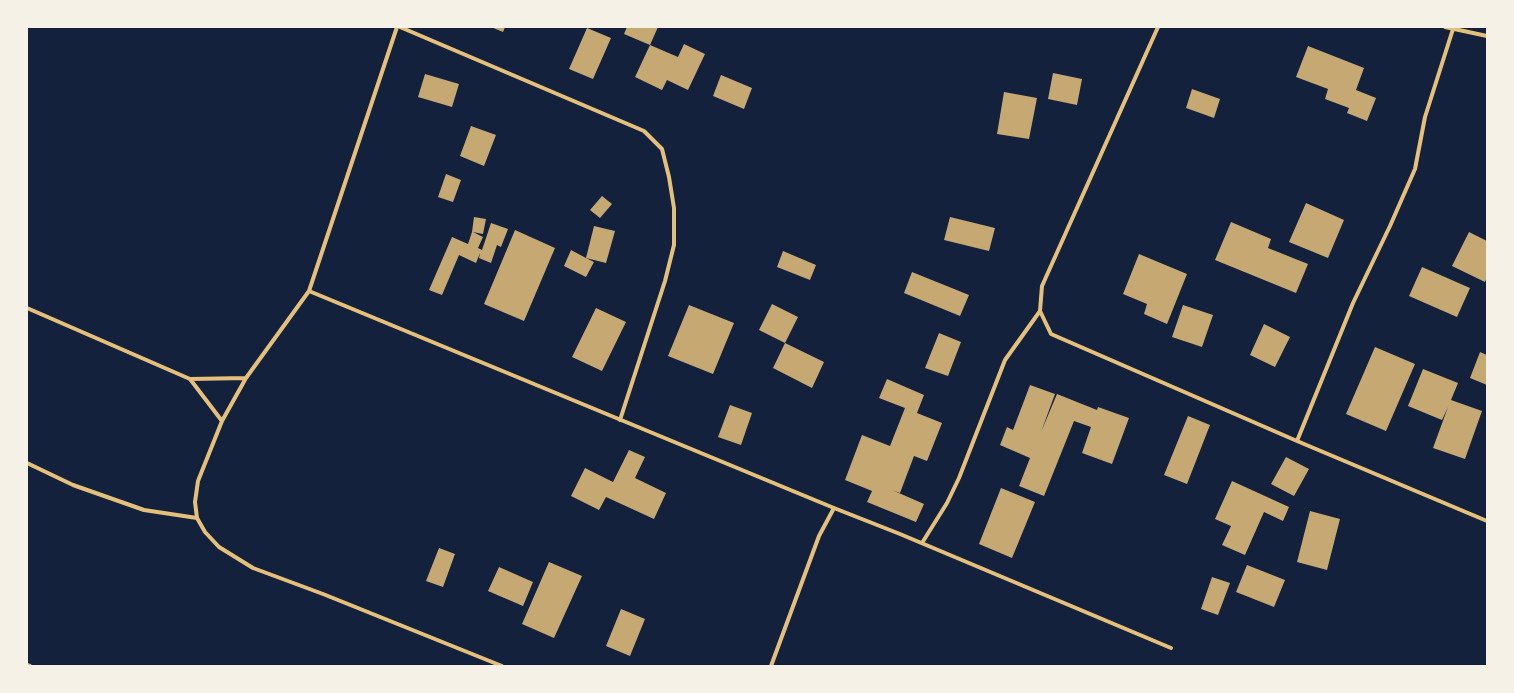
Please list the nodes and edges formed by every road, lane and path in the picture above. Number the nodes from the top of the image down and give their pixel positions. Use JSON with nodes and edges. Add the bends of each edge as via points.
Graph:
{"nodes":[{"id":1,"x":399,"y":27,"type":"edge"},
{"id":2,"x":1158,"y":27,"type":"edge"},
{"id":3,"x":1445,"y":27,"type":"edge"},
{"id":4,"x":1453,"y":29,"type":"junction"},
{"id":5,"x":1487,"y":36,"type":"edge"},
{"id":6,"x":309,"y":291,"type":"junction"},
{"id":7,"x":27,"y":308,"type":"edge"},
{"id":8,"x":1040,"y":311,"type":"junction"},
{"id":9,"x":246,"y":378,"type":"junction"},
{"id":10,"x":190,"y":379,"type":"junction"},
{"id":11,"x":620,"y":420,"type":"junction"},
{"id":12,"x":222,"y":421,"type":"junction"},
{"id":13,"x":1297,"y":441,"type":"junction"},
{"id":14,"x":27,"y":463,"type":"edge"},
{"id":15,"x":834,"y":508,"type":"junction"},
{"id":16,"x":197,"y":518,"type":"junction"},
{"id":17,"x":1487,"y":521,"type":"edge"},
{"id":18,"x":922,"y":543,"type":"junction"},
{"id":19,"x":1171,"y":648,"type":"dead end"},
{"id":20,"x":27,"y":665,"type":"edge"},
{"id":21,"x":30,"y":666,"type":"edge"},
{"id":22,"x":502,"y":666,"type":"edge"},
{"id":23,"x":771,"y":666,"type":"edge"}],
"edges":[{"from":1,"to":6,"type":"street"},
{"from":1,"to":11,"type":"street","via":[[644,131],[662,149],[674,208],[674,245],[665,281]]},
{"from":2,"to":8,"type":"street","via":[[1042,286]]},
{"from":3,"to":4,"type":"street"},
{"from":4,"to":5,"type":"street"},
{"from":4,"to":13,"type":"street","via":[[1425,117],[1415,169],[1353,303]]},
{"from":6,"to":9,"type":"street"},
{"from":6,"to":11,"type":"street"},
{"from":7,"to":10,"type":"street"},
{"from":8,"to":13,"type":"street","via":[[1051,334]]},
{"from":8,"to":18,"type":"street","via":[[1005,360],[959,478]]},
{"from":9,"to":10,"type":"street"},
{"from":9,"to":12,"type":"street"},
{"from":10,"to":12,"type":"street"},
{"from":11,"to":15,"type":"street"},
{"from":12,"to":16,"type":"street","via":[[198,481],[195,502]]},
{"from":13,"to":17,"type":"street"},
{"from":14,"to":16,"type":"street","via":[[73,485],[144,510]]},
{"from":15,"to":18,"type":"street"},
{"from":15,"to":23,"type":"street","via":[[819,536]]},
{"from":16,"to":22,"type":"street","via":[[205,532],[219,547],[253,568]]},
{"from":18,"to":19,"type":"street"},
{"from":20,"to":21,"type":"street"}]}
